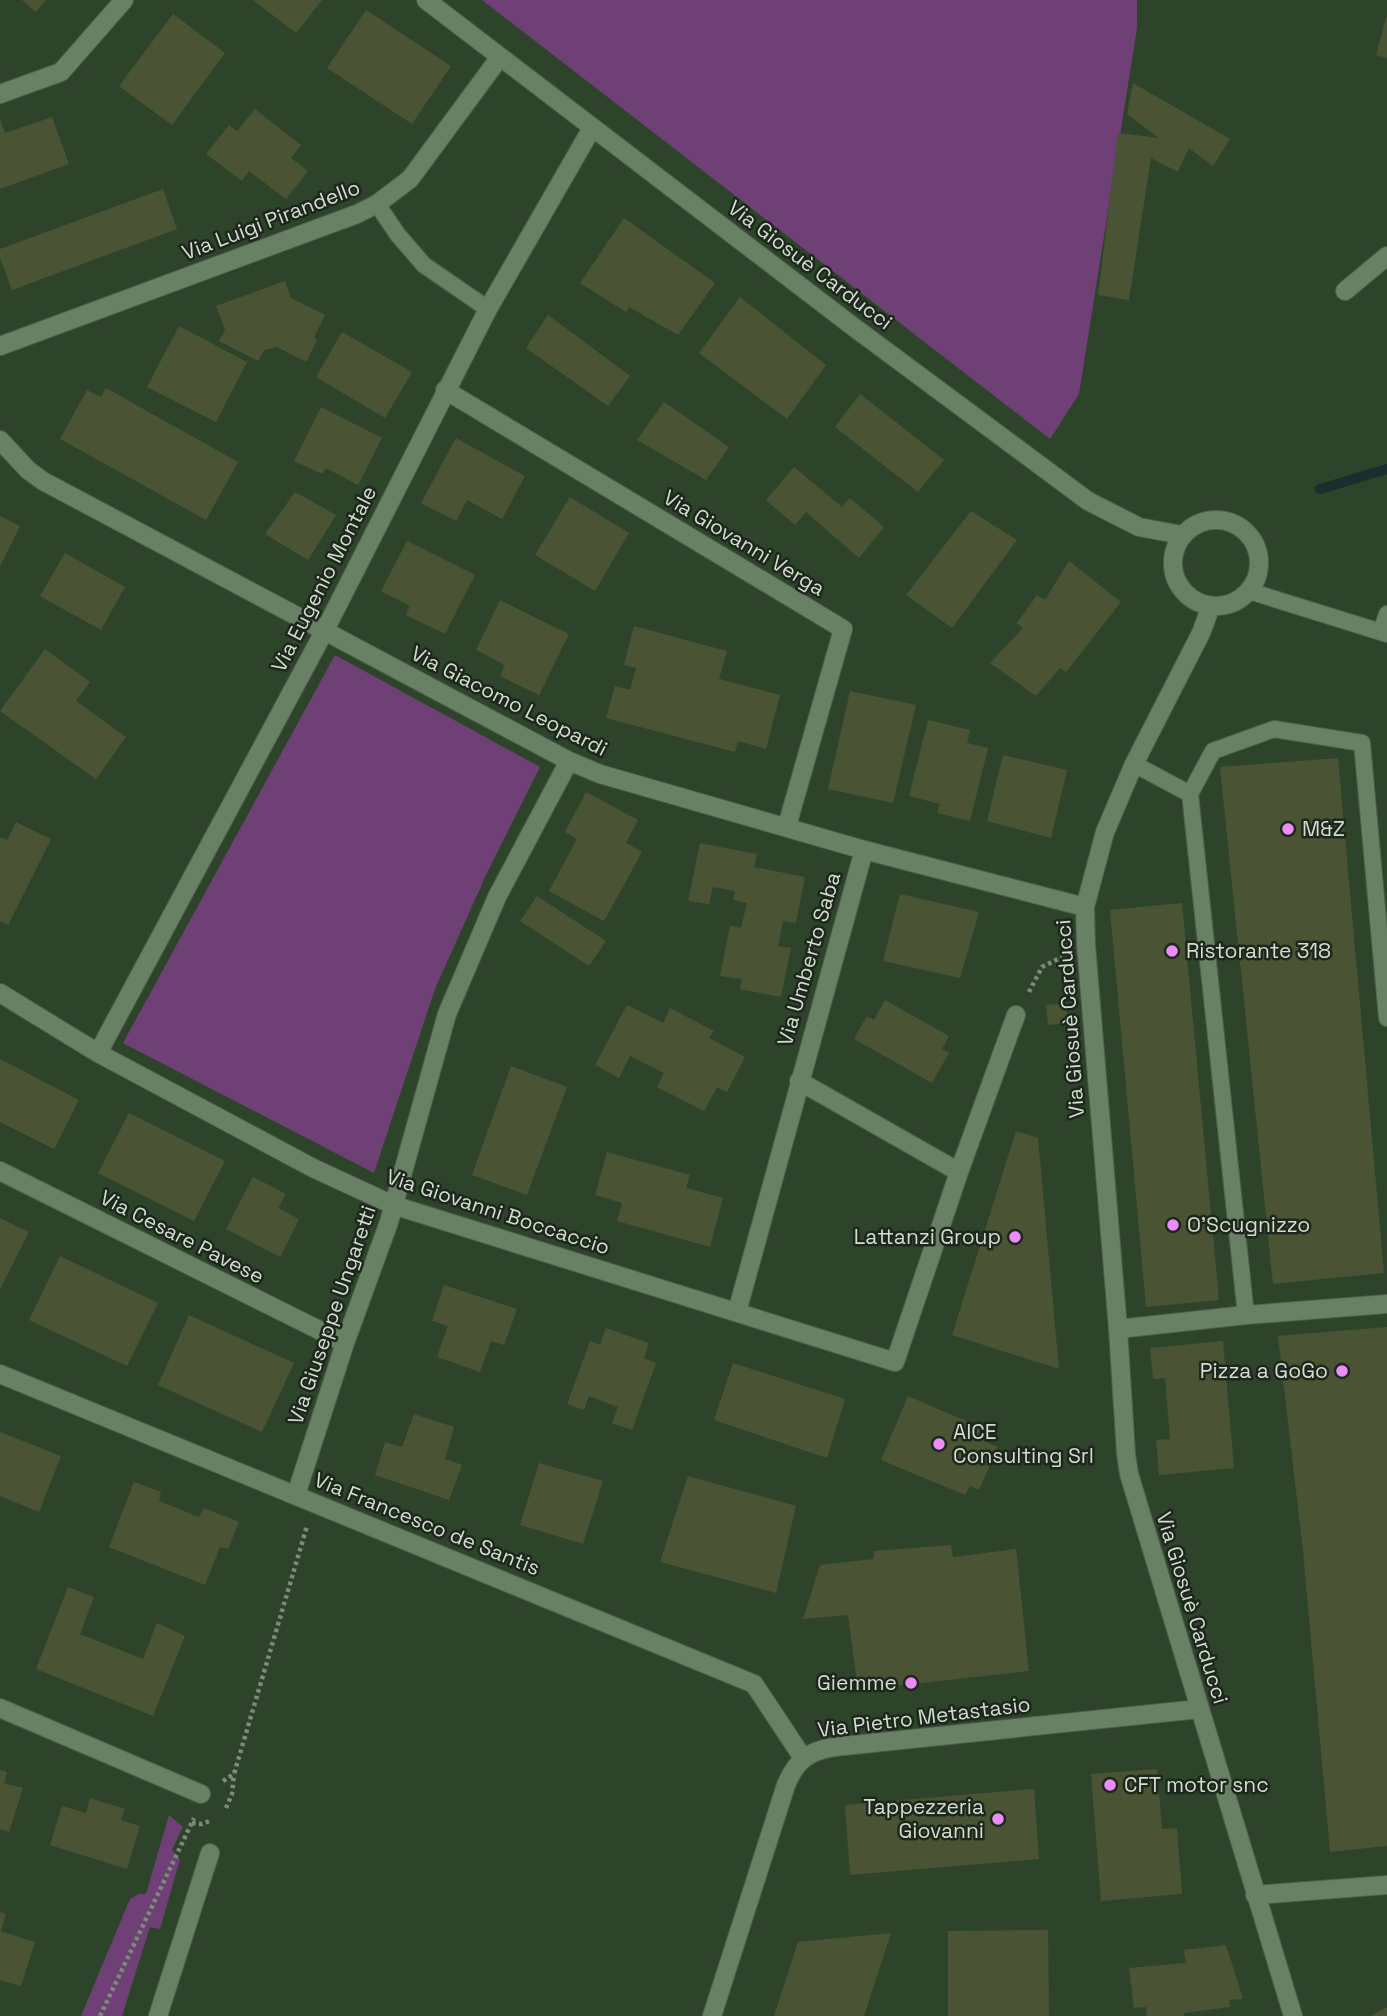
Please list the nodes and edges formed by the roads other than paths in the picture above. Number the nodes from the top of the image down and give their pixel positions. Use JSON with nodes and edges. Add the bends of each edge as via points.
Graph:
{"nodes":[{"id":1,"x":124,"y":0,"type":"edge"},
{"id":2,"x":426,"y":0,"type":"edge"},
{"id":3,"x":500,"y":57,"type":"junction"},
{"id":4,"x":0,"y":94,"type":"edge"},
{"id":5,"x":592,"y":128,"type":"junction"},
{"id":6,"x":377,"y":204,"type":"junction"},
{"id":7,"x":1387,"y":256,"type":"edge"},
{"id":8,"x":1345,"y":291,"type":"dead end"},
{"id":9,"x":488,"y":309,"type":"junction"},
{"id":10,"x":0,"y":346,"type":"edge"},
{"id":11,"x":445,"y":390,"type":"junction"},
{"id":12,"x":0,"y":440,"type":"edge"},
{"id":13,"x":1182,"y":535,"type":"junction"},
{"id":14,"x":1249,"y":591,"type":"junction"},
{"id":15,"x":1211,"y":606,"type":"junction"},
{"id":16,"x":1387,"y":614,"type":"edge"},
{"id":17,"x":325,"y":630,"type":"junction"},
{"id":18,"x":1384,"y":633,"type":"edge"},
{"id":19,"x":569,"y":761,"type":"junction"},
{"id":20,"x":1133,"y":764,"type":"junction"},
{"id":21,"x":1190,"y":794,"type":"junction"},
{"id":22,"x":787,"y":826,"type":"junction"},
{"id":23,"x":864,"y":850,"type":"junction"},
{"id":24,"x":1084,"y":907,"type":"junction"},
{"id":25,"x":0,"y":993,"type":"edge"},
{"id":26,"x":1016,"y":1015,"type":"road end"},
{"id":27,"x":1387,"y":1017,"type":"edge"},
{"id":28,"x":98,"y":1053,"type":"junction"},
{"id":29,"x":799,"y":1081,"type":"junction"},
{"id":30,"x":0,"y":1171,"type":"edge"},
{"id":31,"x":959,"y":1172,"type":"junction"},
{"id":32,"x":393,"y":1205,"type":"junction"},
{"id":33,"x":1387,"y":1304,"type":"edge"},
{"id":34,"x":737,"y":1312,"type":"junction"},
{"id":35,"x":1246,"y":1315,"type":"junction"},
{"id":36,"x":1118,"y":1329,"type":"junction"},
{"id":37,"x":345,"y":1343,"type":"junction"},
{"id":38,"x":0,"y":1374,"type":"edge"},
{"id":39,"x":296,"y":1495,"type":"junction"},
{"id":40,"x":0,"y":1707,"type":"edge"},
{"id":41,"x":1199,"y":1709,"type":"junction"},
{"id":42,"x":803,"y":1758,"type":"junction"},
{"id":43,"x":201,"y":1794,"type":"road end"},
{"id":44,"x":210,"y":1853,"type":"dead end"},
{"id":45,"x":1387,"y":1885,"type":"edge"},
{"id":46,"x":1255,"y":1895,"type":"junction"},
{"id":47,"x":158,"y":2016,"type":"edge"},
{"id":48,"x":712,"y":2016,"type":"edge"},
{"id":49,"x":1293,"y":2016,"type":"edge"}],
"edges":[{"from":1,"to":4,"type":"street","via":[[61,72]]},
{"from":2,"to":3,"type":"street","name":"Via Giosuè Carducci"},
{"from":3,"to":5,"type":"street","name":"Via Giosuè Carducci"},
{"from":3,"to":6,"type":"street","name":"Via Luigi Pirandello","via":[[410,179]]},
{"from":5,"to":9,"type":"street","name":"Via Eugenio Montale"},
{"from":5,"to":13,"type":"street","name":"Via Giosuè Carducci","via":[[1088,501],[1139,527]]},
{"from":6,"to":9,"type":"lane","via":[[424,265]]},
{"from":6,"to":10,"type":"street","name":"Via Luigi Pirandello"},
{"from":7,"to":8,"type":"street"},
{"from":9,"to":11,"type":"street","name":"Via Eugenio Montale"},
{"from":11,"to":17,"type":"street","name":"Via Eugenio Montale"},
{"from":11,"to":22,"type":"street","name":"Via Giovanni Verga","via":[[843,629]]},
{"from":12,"to":17,"type":"street","name":"Via Giacomo Leopardi","via":[[43,481]]},
{"from":13,"to":14,"type":"street","via":[[1210,519],[1242,528],[1259,555],[1258,574]]},
{"from":13,"to":15,"type":"street","via":[[1172,555],[1176,581],[1190,598]]},
{"from":14,"to":15,"type":"street","via":[[1226,605]]},
{"from":14,"to":18,"type":"lane"},
{"from":15,"to":20,"type":"street","name":"Via Giosuè Carducci","via":[[1202,634]]},
{"from":16,"to":18,"type":"lane"},
{"from":17,"to":19,"type":"street","name":"Via Giacomo Leopardi"},
{"from":17,"to":28,"type":"street","name":"Via Eugenio Montale"},
{"from":19,"to":22,"type":"street","name":"Via Giacomo Leopardi","via":[[600,774]]},
{"from":19,"to":32,"type":"street","name":"Via Giuseppe Ungaretti","via":[[497,897],[447,1014]]},
{"from":20,"to":21,"type":"lane"},
{"from":20,"to":24,"type":"street","name":"Via Giosuè Carducci","via":[[1105,832]]},
{"from":21,"to":27,"type":"lane","via":[[1213,751],[1274,729],[1362,743]]},
{"from":21,"to":35,"type":"lane"},
{"from":22,"to":23,"type":"street","name":"Via Giacomo Leopardi"},
{"from":23,"to":24,"type":"street","name":"Via Giacomo Leopardi"},
{"from":23,"to":29,"type":"street","name":"Via Umberto Saba"},
{"from":24,"to":36,"type":"street","name":"Via Giosuè Carducci"},
{"from":25,"to":28,"type":"street","name":"Via Giovanni Boccaccio"},
{"from":26,"to":31,"type":"street"},
{"from":28,"to":32,"type":"street","name":"Via Giovanni Boccaccio","via":[[313,1168]]},
{"from":29,"to":31,"type":"street"},
{"from":29,"to":34,"type":"street","name":"Via Umberto Saba"},
{"from":30,"to":37,"type":"street","name":"Via Cesare Pavese"},
{"from":31,"to":34,"type":"street","name":"Via Giovanni Boccaccio","via":[[895,1362]]},
{"from":32,"to":34,"type":"street","name":"Via Giovanni Boccaccio"},
{"from":32,"to":37,"type":"street","name":"Via Giuseppe Ungaretti"},
{"from":33,"to":35,"type":"street"},
{"from":35,"to":36,"type":"street"},
{"from":36,"to":41,"type":"street","name":"Via Giosuè Carducci","via":[[1129,1474]]},
{"from":37,"to":39,"type":"street","name":"Via Giuseppe Ungaretti"},
{"from":38,"to":39,"type":"street","name":"Via Francesco de Santis"},
{"from":39,"to":42,"type":"street","name":"Via Francesco de Santis","via":[[754,1684]]},
{"from":40,"to":43,"type":"street"},
{"from":41,"to":42,"type":"street","name":"Via Pietro Metastasio","via":[[834,1747]]},
{"from":41,"to":46,"type":"street","name":"Via Giosuè Carducci"},
{"from":42,"to":48,"type":"street","name":"Via Pietro Metastasio","via":[[786,1785]]},
{"from":44,"to":47,"type":"street"},
{"from":45,"to":46,"type":"street"},
{"from":46,"to":49,"type":"street","name":"Via Giosuè Carducci"}]}
